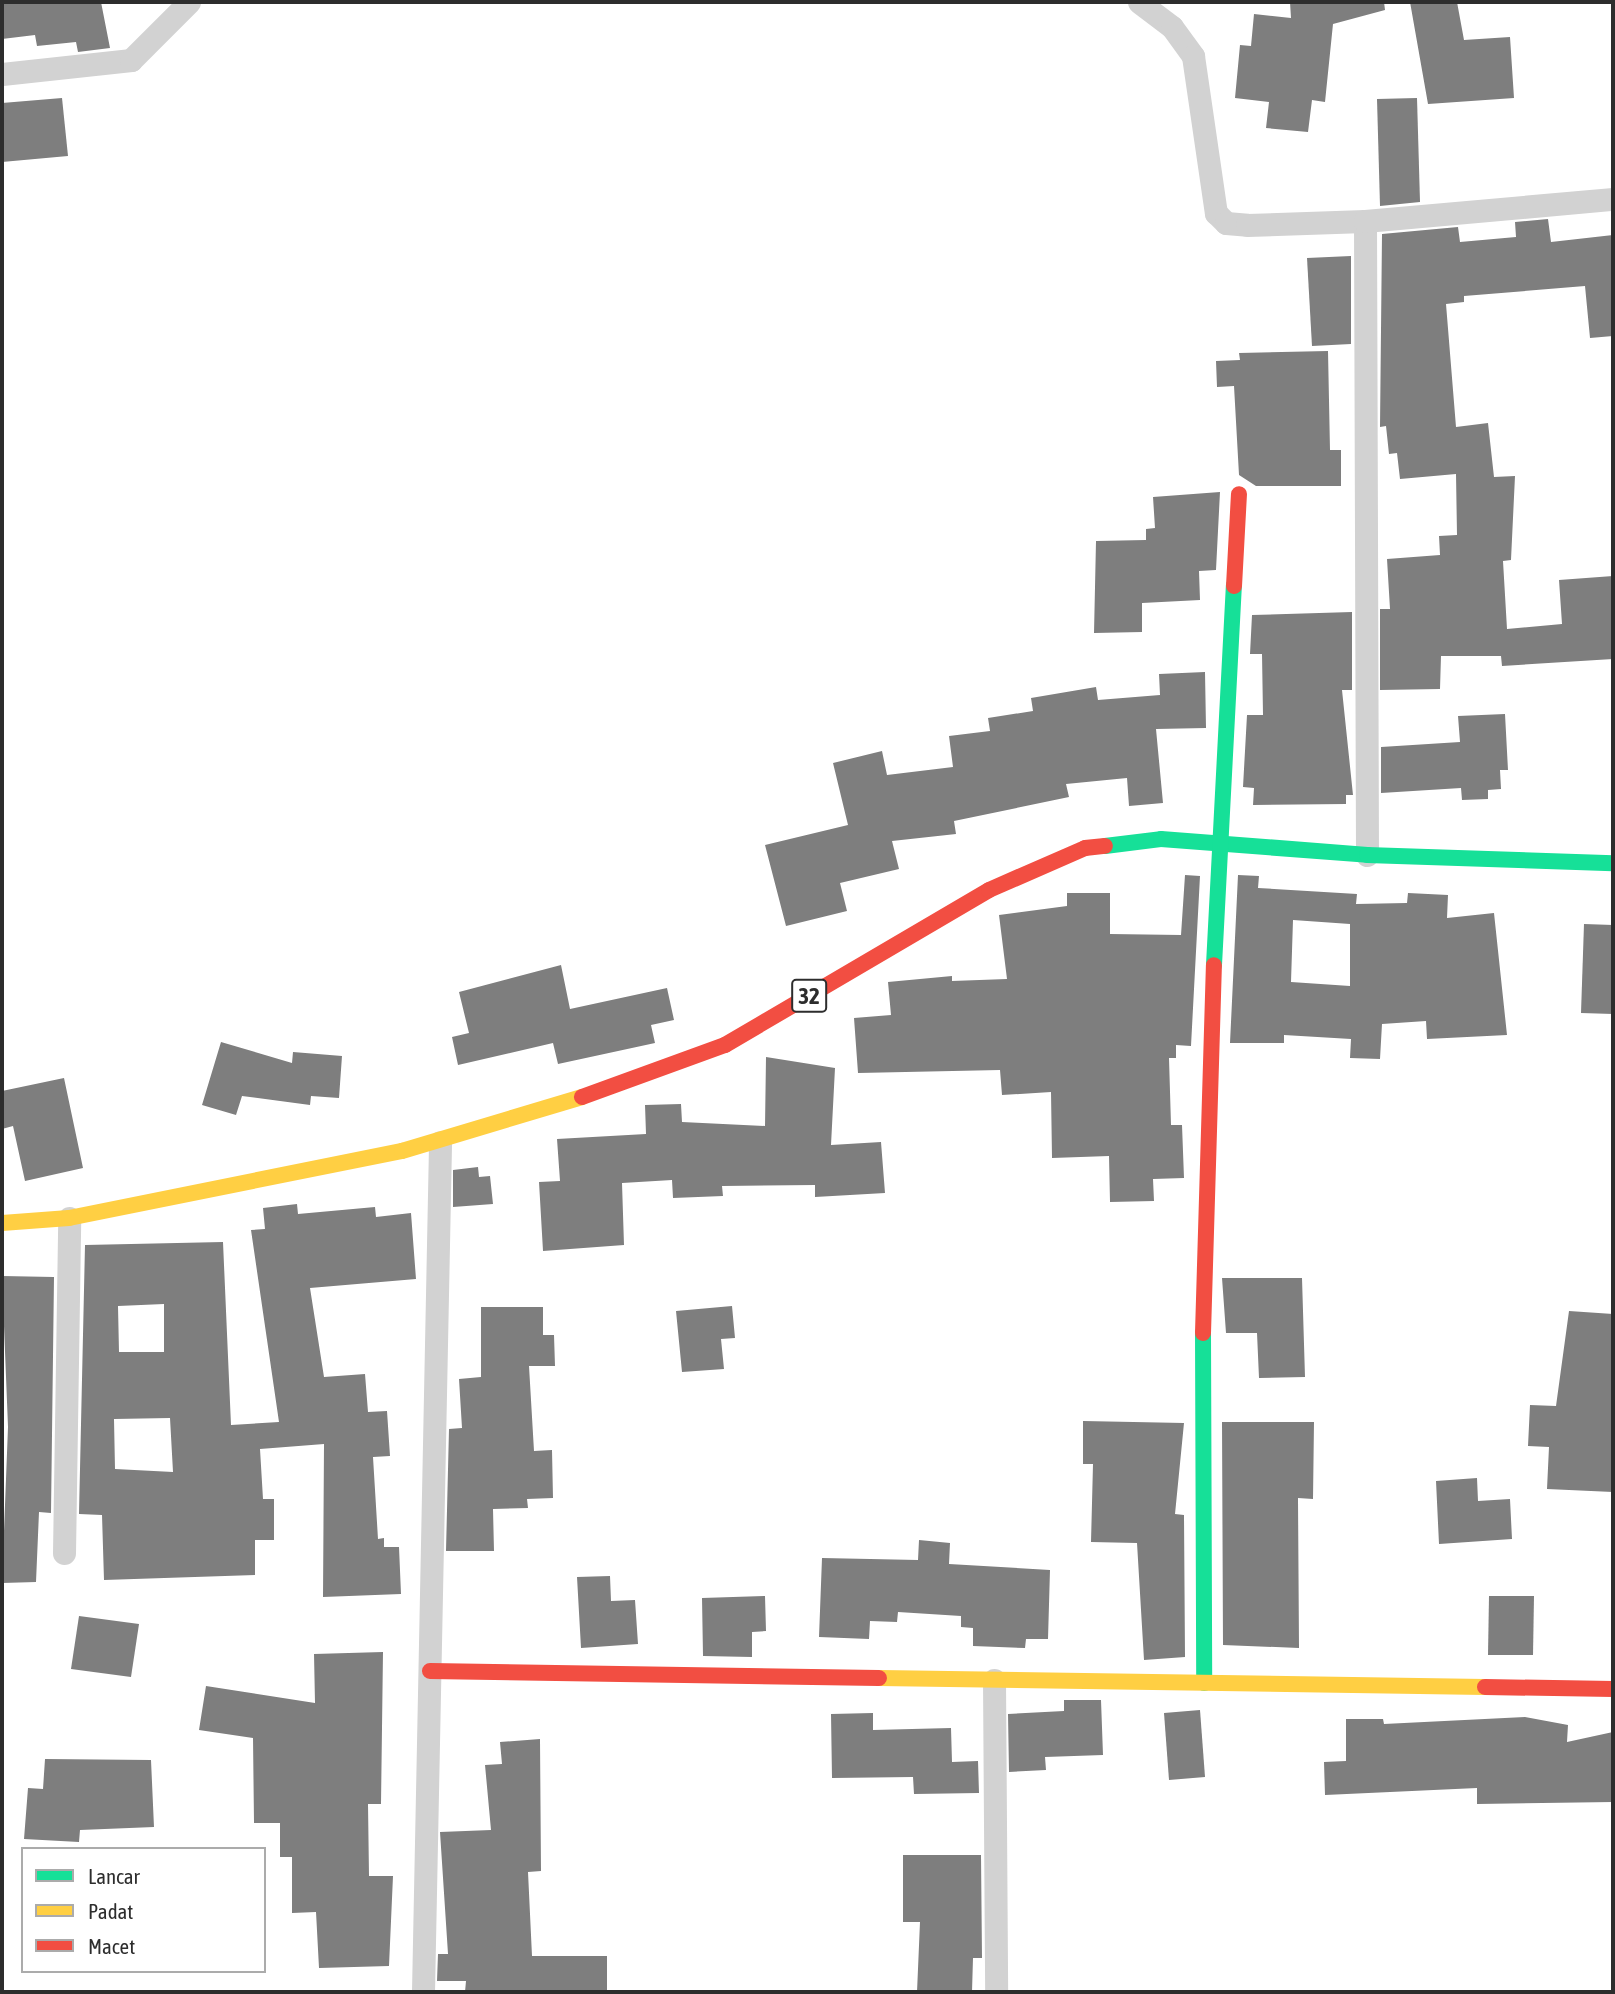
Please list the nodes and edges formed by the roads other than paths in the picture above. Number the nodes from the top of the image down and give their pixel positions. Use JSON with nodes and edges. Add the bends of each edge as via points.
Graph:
{"nodes":[{"id":1,"x":189,"y":2,"type":"edge"},
{"id":2,"x":1139,"y":2,"type":"edge"},
{"id":3,"x":2,"y":74,"type":"edge"},
{"id":4,"x":1613,"y":199,"type":"edge"},
{"id":5,"x":1366,"y":221,"type":"junction"},
{"id":6,"x":1239,"y":494,"type":"dead end"},
{"id":7,"x":1222,"y":841,"type":"junction"},
{"id":8,"x":1367,"y":855,"type":"junction"},
{"id":9,"x":1613,"y":863,"type":"edge"},
{"id":10,"x":440,"y":1142,"type":"junction"},
{"id":11,"x":69,"y":1218,"type":"junction"},
{"id":12,"x":2,"y":1223,"type":"edge"},
{"id":13,"x":64,"y":1553,"type":"dead end"},
{"id":14,"x":430,"y":1671,"type":"junction"},
{"id":15,"x":994,"y":1680,"type":"junction"},
{"id":16,"x":1203,"y":1683,"type":"junction"},
{"id":17,"x":1613,"y":1689,"type":"edge"},
{"id":18,"x":423,"y":1992,"type":"edge"},
{"id":19,"x":996,"y":1992,"type":"edge"}],
"edges":[{"from":1,"to":3,"type":"street","via":[[131,60]]},
{"from":2,"to":5,"type":"street","via":[[1172,27],[1193,56],[1216,213],[1226,223]]},
{"from":4,"to":5,"type":"street"},
{"from":5,"to":8,"type":"street"},
{"from":6,"to":7,"type":"main road"},
{"from":7,"to":8,"type":"main road","number":"32"},
{"from":7,"to":10,"type":"main road","number":"32","via":[[1161,839],[1085,848],[1042,862],[726,1045]]},
{"from":7,"to":16,"type":"main road","via":[[1202,1200]]},
{"from":8,"to":9,"type":"main road","number":"32"},
{"from":10,"to":11,"type":"main road","number":"32"},
{"from":10,"to":14,"type":"street"},
{"from":11,"to":12,"type":"main road","number":"32"},
{"from":11,"to":13,"type":"street"},
{"from":14,"to":15,"type":"main road"},
{"from":14,"to":18,"type":"street"},
{"from":15,"to":16,"type":"main road"},
{"from":15,"to":19,"type":"street"},
{"from":16,"to":17,"type":"main road"}]}
